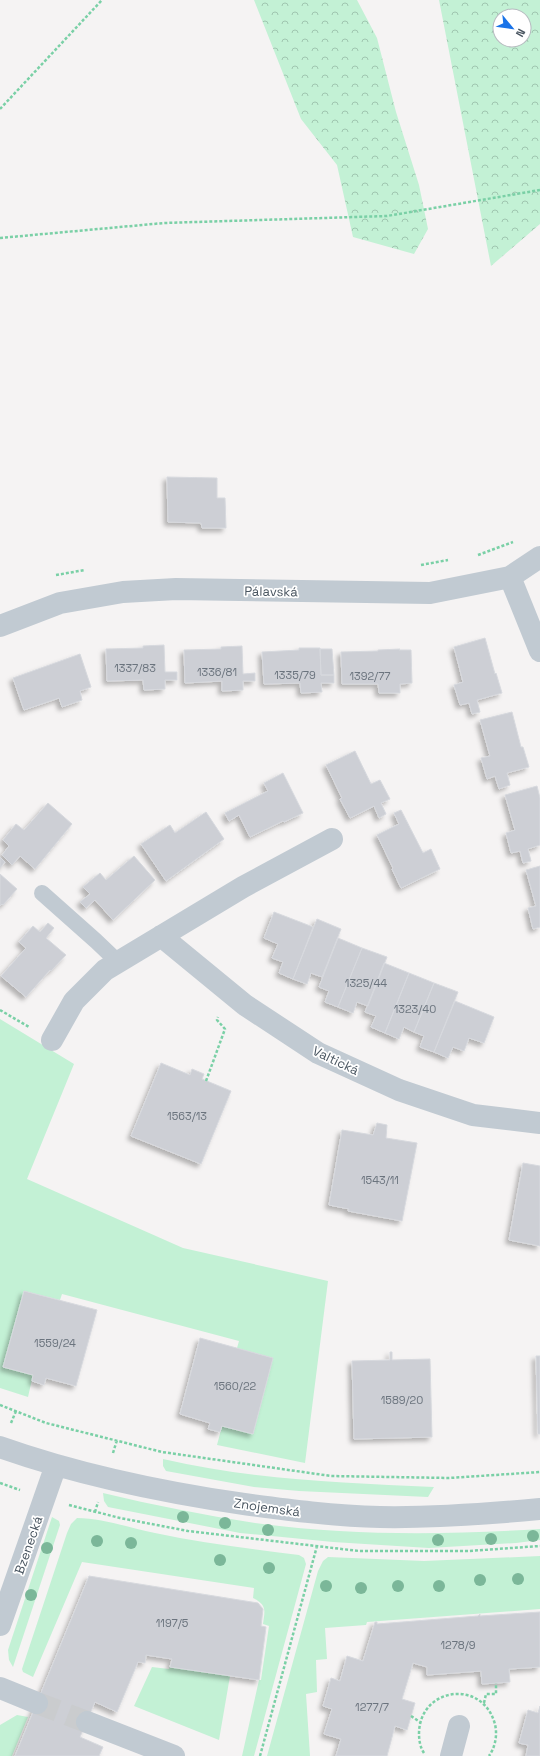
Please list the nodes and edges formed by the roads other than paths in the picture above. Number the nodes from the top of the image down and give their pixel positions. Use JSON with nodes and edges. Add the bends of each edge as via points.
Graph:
{"nodes":[{"id":1,"x":540,"y":557,"type":"edge"},
{"id":2,"x":510,"y":577,"type":"junction"},
{"id":3,"x":0,"y":626,"type":"edge"},
{"id":4,"x":540,"y":651,"type":"edge"},
{"id":5,"x":332,"y":840,"type":"dead end"},
{"id":6,"x":42,"y":893,"type":"dead end"},
{"id":7,"x":161,"y":936,"type":"junction"},
{"id":8,"x":118,"y":962,"type":"junction"},
{"id":9,"x":52,"y":1040,"type":"road end"},
{"id":10,"x":540,"y":1123,"type":"edge"},
{"id":11,"x":0,"y":1447,"type":"edge"},
{"id":12,"x":56,"y":1465,"type":"junction"},
{"id":13,"x":540,"y":1509,"type":"edge"},
{"id":14,"x":0,"y":1625,"type":"edge"},
{"id":15,"x":0,"y":1688,"type":"edge"},
{"id":16,"x":37,"y":1703,"type":"tunnel mouth"},
{"id":17,"x":87,"y":1722,"type":"tunnel mouth"},
{"id":18,"x":459,"y":1726,"type":"dead end"},
{"id":19,"x":174,"y":1756,"type":"edge"},
{"id":20,"x":451,"y":1756,"type":"edge"}],
"edges":[{"from":1,"to":2,"type":"street","name":"Pálavská"},
{"from":2,"to":3,"type":"street","name":"Pálavská","via":[[430,593],[176,589],[123,592],[60,604]]},
{"from":2,"to":4,"type":"street"},
{"from":5,"to":7,"type":"street"},
{"from":6,"to":8,"type":"lane"},
{"from":7,"to":8,"type":"street"},
{"from":7,"to":10,"type":"street","name":"Valtická","via":[[245,1005],[318,1054],[399,1090],[473,1115]]},
{"from":8,"to":9,"type":"street","via":[[106,970],[74,1002]]},
{"from":11,"to":12,"type":"street","name":"Znojemská"},
{"from":12,"to":13,"type":"street","name":"Znojemská","via":[[160,1490],[305,1512],[379,1517],[460,1516]]},
{"from":12,"to":14,"type":"street","name":"Bzenecká"},
{"from":15,"to":16,"type":"street"},
{"from":17,"to":19,"type":"street"},
{"from":18,"to":20,"type":"street"}]}
